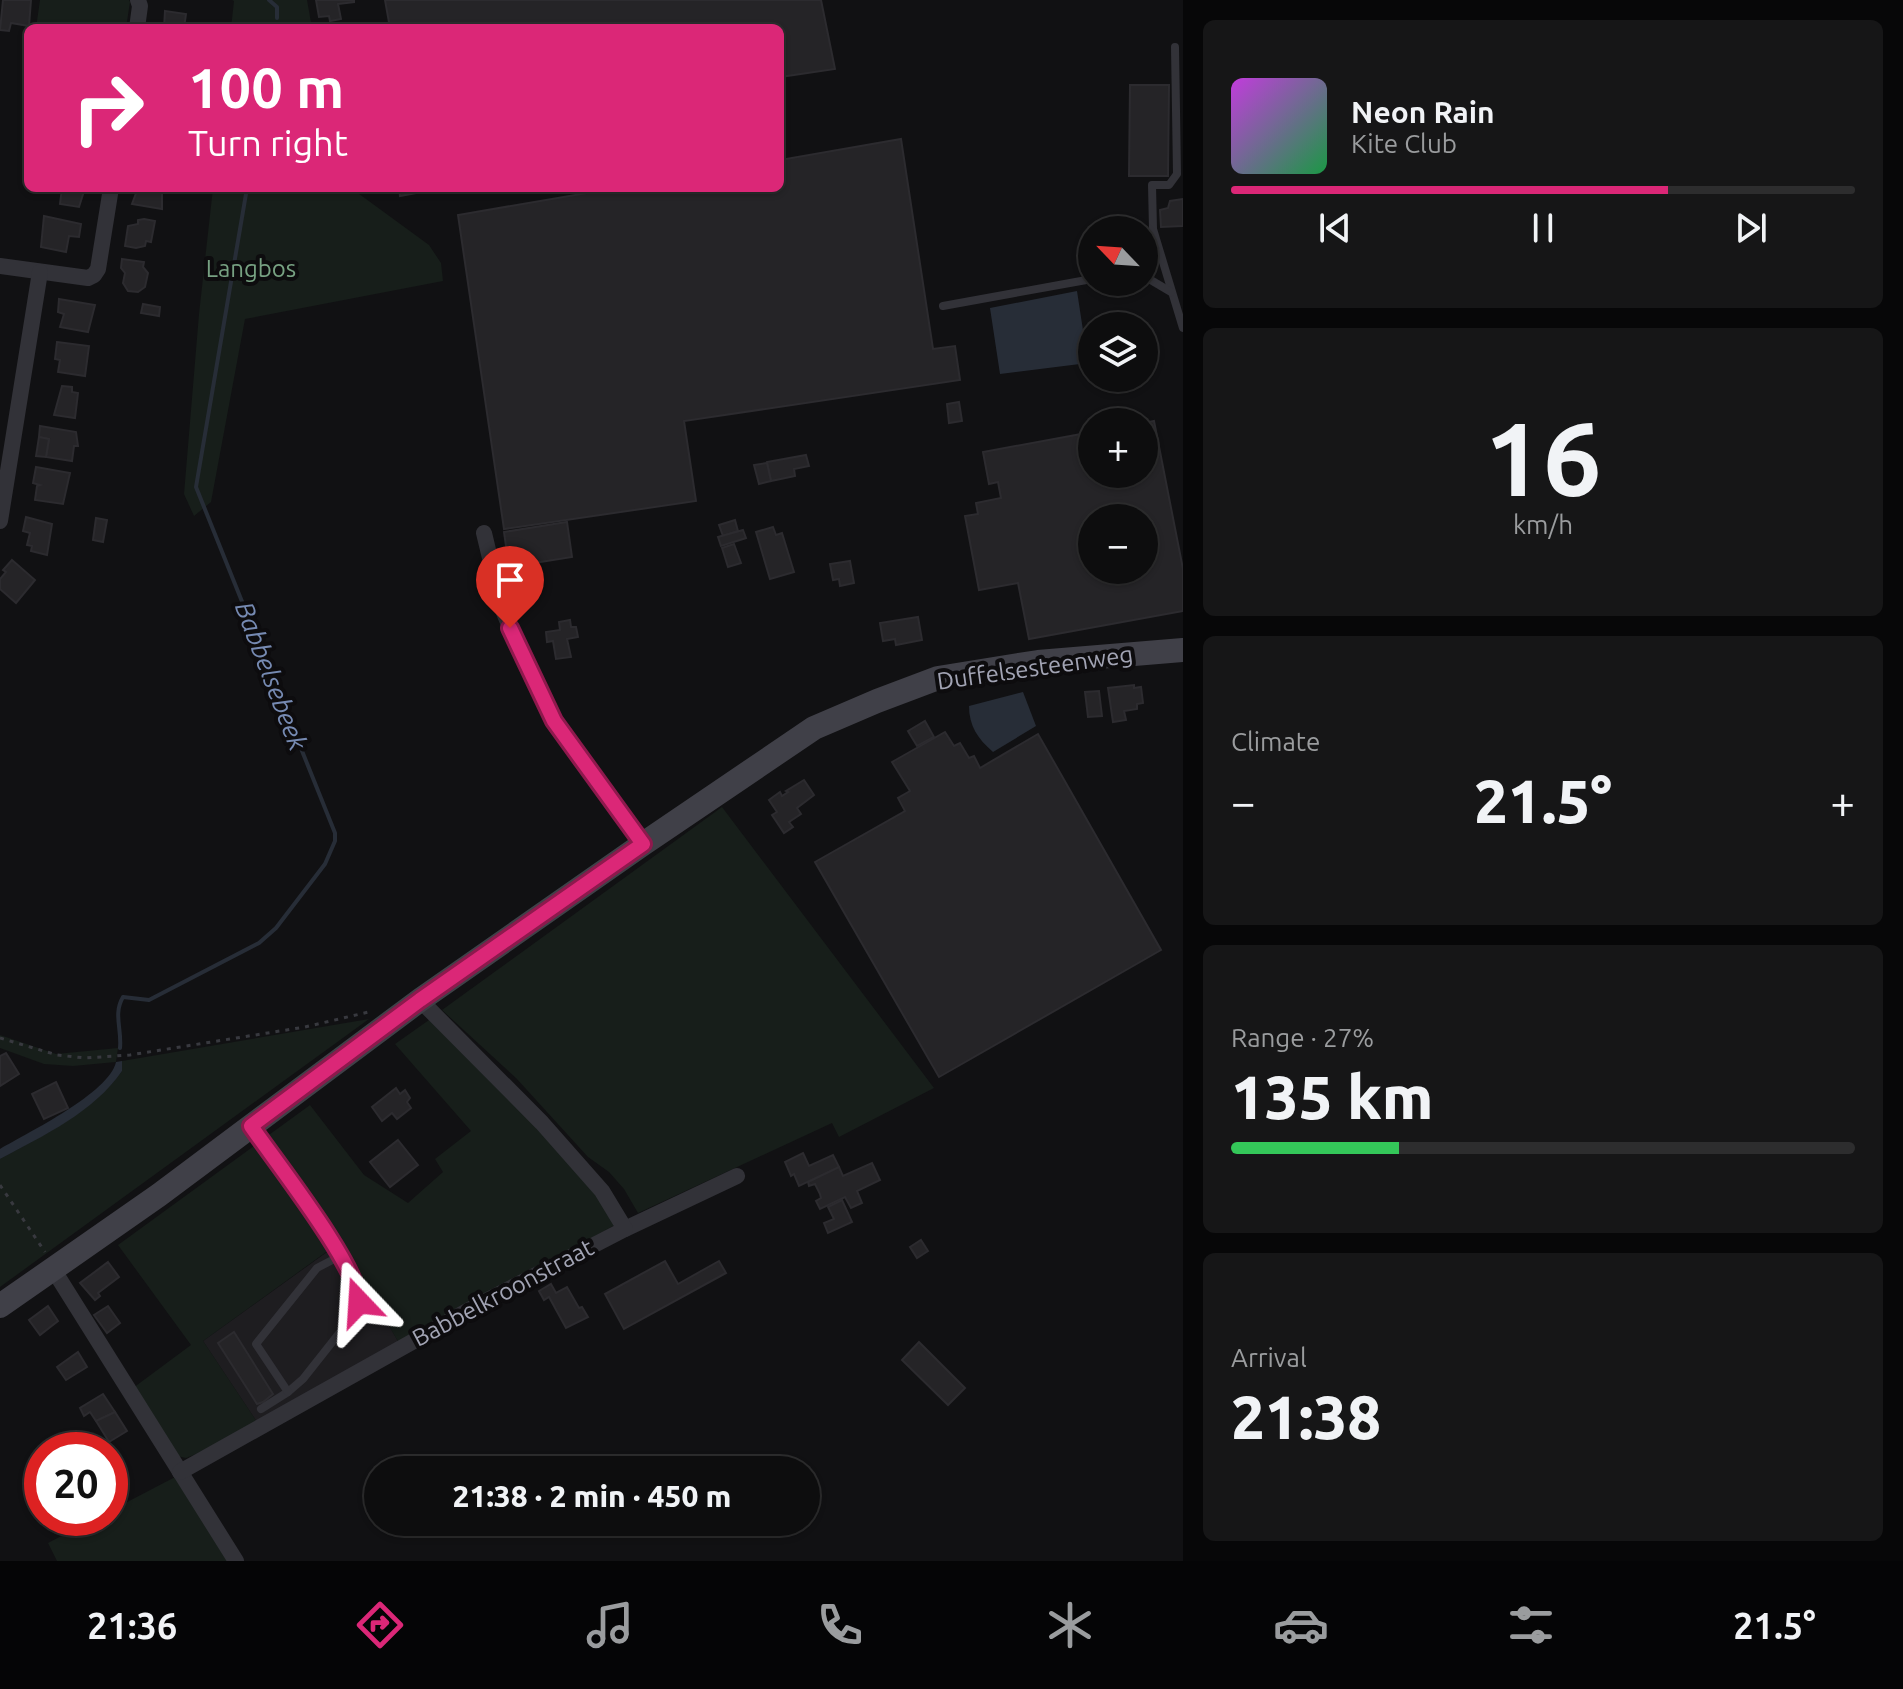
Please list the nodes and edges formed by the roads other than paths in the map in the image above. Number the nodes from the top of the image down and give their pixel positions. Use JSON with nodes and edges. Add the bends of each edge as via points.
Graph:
{"nodes":[{"id":1,"x":138,"y":0,"type":"edge"},
{"id":2,"x":137,"y":24,"type":"edge"},
{"id":3,"x":1175,"y":47,"type":"dead end"},
{"id":4,"x":110,"y":192,"type":"edge"},
{"id":5,"x":0,"y":266,"type":"edge"},
{"id":6,"x":40,"y":272,"type":"junction"},
{"id":7,"x":1078,"y":282,"type":"edge"},
{"id":8,"x":1158,"y":284,"type":"edge"},
{"id":9,"x":1172,"y":293,"type":"junction"},
{"id":10,"x":943,"y":306,"type":"dead end"},
{"id":11,"x":1183,"y":328,"type":"edge"},
{"id":12,"x":0,"y":521,"type":"edge"},
{"id":13,"x":484,"y":533,"type":"dead end"},
{"id":14,"x":1183,"y":650,"type":"edge"},
{"id":15,"x":643,"y":844,"type":"junction"},
{"id":16,"x":420,"y":1000,"type":"junction"},
{"id":17,"x":251,"y":1126,"type":"junction"},
{"id":18,"x":737,"y":1176,"type":"dead end"},
{"id":19,"x":625,"y":1229,"type":"junction"},
{"id":20,"x":340,"y":1256,"type":"junction"},
{"id":21,"x":53,"y":1269,"type":"junction"},
{"id":22,"x":0,"y":1306,"type":"edge"},
{"id":23,"x":288,"y":1392,"type":"junction"},
{"id":24,"x":261,"y":1409,"type":"dead end"},
{"id":25,"x":180,"y":1472,"type":"junction"},
{"id":26,"x":236,"y":1561,"type":"edge"}],
"edges":[{"from":1,"to":2,"type":"street"},
{"from":3,"to":9,"type":"lane","via":[[1177,174],[1169,185],[1152,185],[1153,229]]},
{"from":4,"to":6,"type":"street","via":[[94,275]]},
{"from":5,"to":6,"type":"street"},
{"from":6,"to":12,"type":"street"},
{"from":7,"to":10,"type":"lane"},
{"from":8,"to":9,"type":"lane"},
{"from":9,"to":11,"type":"lane"},
{"from":13,"to":15,"type":"street","via":[[502,608],[554,721]]},
{"from":14,"to":15,"type":"street","name":"Duffelsesteenweg","via":[[1038,662],[938,678],[814,728]]},
{"from":15,"to":16,"type":"street","name":"Duffelsesteenweg"},
{"from":16,"to":17,"type":"street","name":"Duffelsesteenweg"},
{"from":16,"to":19,"type":"street","via":[[542,1123],[602,1191]]},
{"from":17,"to":20,"type":"lane"},
{"from":17,"to":21,"type":"street","name":"Duffelsesteenweg"},
{"from":18,"to":19,"type":"street","name":"Babbelkroonstraat"},
{"from":19,"to":25,"type":"street","name":"Babbelkroonstraat"},
{"from":20,"to":23,"type":"lane","via":[[359,1291],[356,1312]]},
{"from":20,"to":23,"type":"lane","via":[[317,1268],[256,1344]]},
{"from":21,"to":22,"type":"street","name":"Duffelsesteenweg"},
{"from":21,"to":25,"type":"street"},
{"from":23,"to":24,"type":"lane"},
{"from":25,"to":26,"type":"street"}]}
